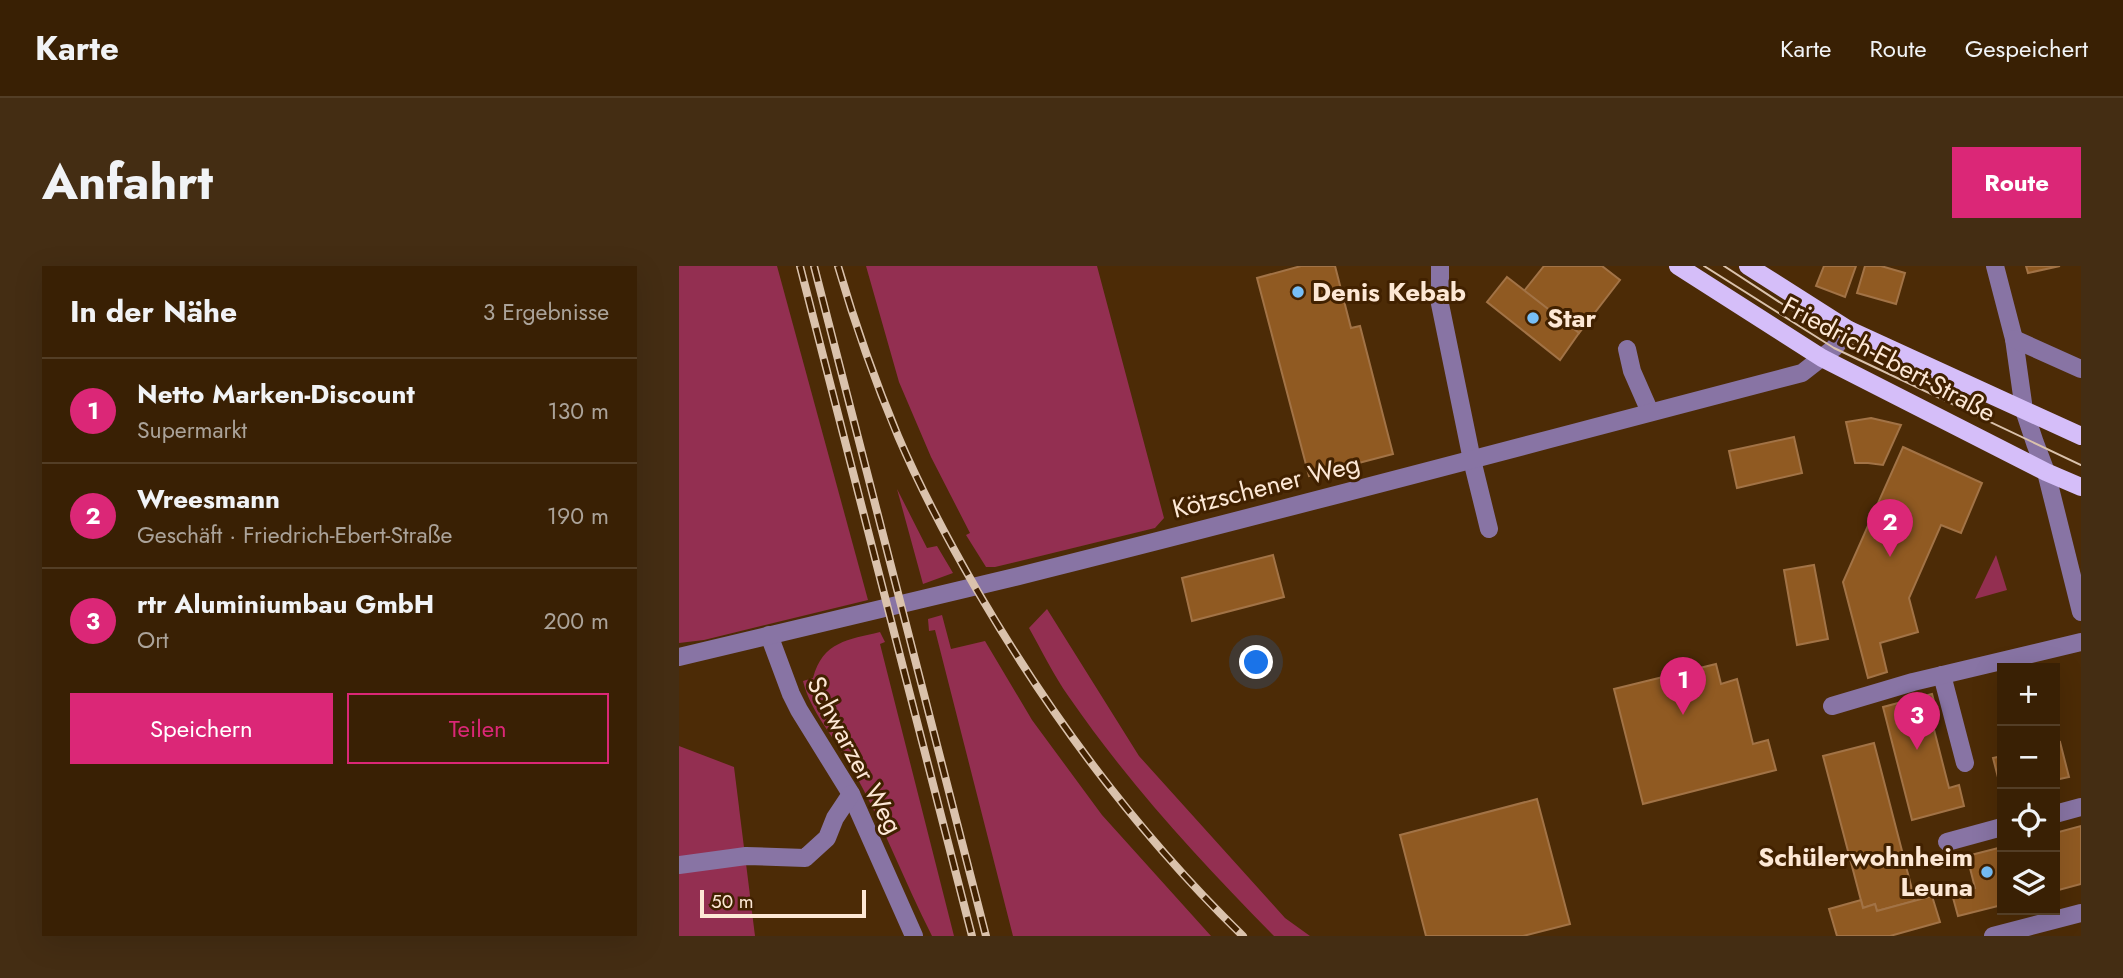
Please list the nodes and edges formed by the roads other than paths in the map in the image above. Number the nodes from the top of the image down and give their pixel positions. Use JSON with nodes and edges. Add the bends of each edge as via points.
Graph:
{"nodes":[{"id":1,"x":1440,"y":266,"type":"edge"},
{"id":2,"x":1678,"y":266,"type":"edge"},
{"id":3,"x":1748,"y":266,"type":"edge"},
{"id":4,"x":1995,"y":266,"type":"edge"},
{"id":5,"x":1849,"y":330,"type":"junction"},
{"id":6,"x":2014,"y":339,"type":"junction"},
{"id":7,"x":1627,"y":349,"type":"dead end"},
{"id":8,"x":1822,"y":358,"type":"junction"},
{"id":9,"x":2081,"y":369,"type":"edge"},
{"id":10,"x":2024,"y":410,"type":"junction"},
{"id":11,"x":1650,"y":412,"type":"junction"},
{"id":12,"x":2081,"y":436,"type":"edge"},
{"id":13,"x":1472,"y":460,"type":"junction"},
{"id":14,"x":2046,"y":472,"type":"junction"},
{"id":15,"x":2081,"y":487,"type":"edge"},
{"id":16,"x":1489,"y":529,"type":"dead end"},
{"id":17,"x":2081,"y":612,"type":"edge"},
{"id":18,"x":769,"y":635,"type":"junction"},
{"id":19,"x":2081,"y":642,"type":"edge"},
{"id":20,"x":679,"y":657,"type":"edge"},
{"id":21,"x":1942,"y":675,"type":"junction"},
{"id":22,"x":1832,"y":706,"type":"dead end"},
{"id":23,"x":1965,"y":763,"type":"dead end"},
{"id":24,"x":851,"y":794,"type":"junction"},
{"id":25,"x":2081,"y":807,"type":"edge"},
{"id":26,"x":2060,"y":813,"type":"edge"},
{"id":27,"x":1997,"y":828,"type":"edge"},
{"id":28,"x":1947,"y":842,"type":"dead end"},
{"id":29,"x":679,"y":865,"type":"edge"},
{"id":30,"x":2081,"y":913,"type":"edge"},
{"id":31,"x":914,"y":936,"type":"edge"},
{"id":32,"x":1993,"y":936,"type":"edge"}],
"edges":[{"from":1,"to":13,"type":"street","via":[[1440,304]]},
{"from":2,"to":8,"type":"main road","name":"Friedrich-Ebert-Straße"},
{"from":3,"to":5,"type":"main road","name":"Friedrich-Ebert-Straße"},
{"from":4,"to":6,"type":"street"},
{"from":5,"to":8,"type":"street","name":"Kötzschener Weg"},
{"from":5,"to":10,"type":"main road","name":"Friedrich-Ebert-Straße"},
{"from":6,"to":9,"type":"street"},
{"from":6,"to":10,"type":"street"},
{"from":7,"to":11,"type":"street"},
{"from":8,"to":11,"type":"street","name":"Kötzschener Weg","via":[[1802,373]]},
{"from":8,"to":14,"type":"main road","name":"Friedrich-Ebert-Straße"},
{"from":10,"to":12,"type":"main road","name":"Friedrich-Ebert-Straße"},
{"from":10,"to":14,"type":"street"},
{"from":11,"to":13,"type":"street","name":"Kötzschener Weg"},
{"from":13,"to":16,"type":"street"},
{"from":13,"to":18,"type":"street","name":"Kötzschener Weg"},
{"from":14,"to":15,"type":"main road","name":"Friedrich-Ebert-Straße"},
{"from":14,"to":17,"type":"street"},
{"from":18,"to":20,"type":"street","name":"Kötzschener Weg"},
{"from":18,"to":24,"type":"street","name":"Schwarzer Weg","via":[[799,710]]},
{"from":19,"to":21,"type":"street"},
{"from":21,"to":22,"type":"street"},
{"from":21,"to":23,"type":"street"},
{"from":24,"to":29,"type":"street","via":[[827,838],[805,858],[746,856]]},
{"from":24,"to":31,"type":"street","name":"Schwarzer Weg"},
{"from":25,"to":26,"type":"street"},
{"from":27,"to":28,"type":"street"},
{"from":30,"to":32,"type":"street"}]}
